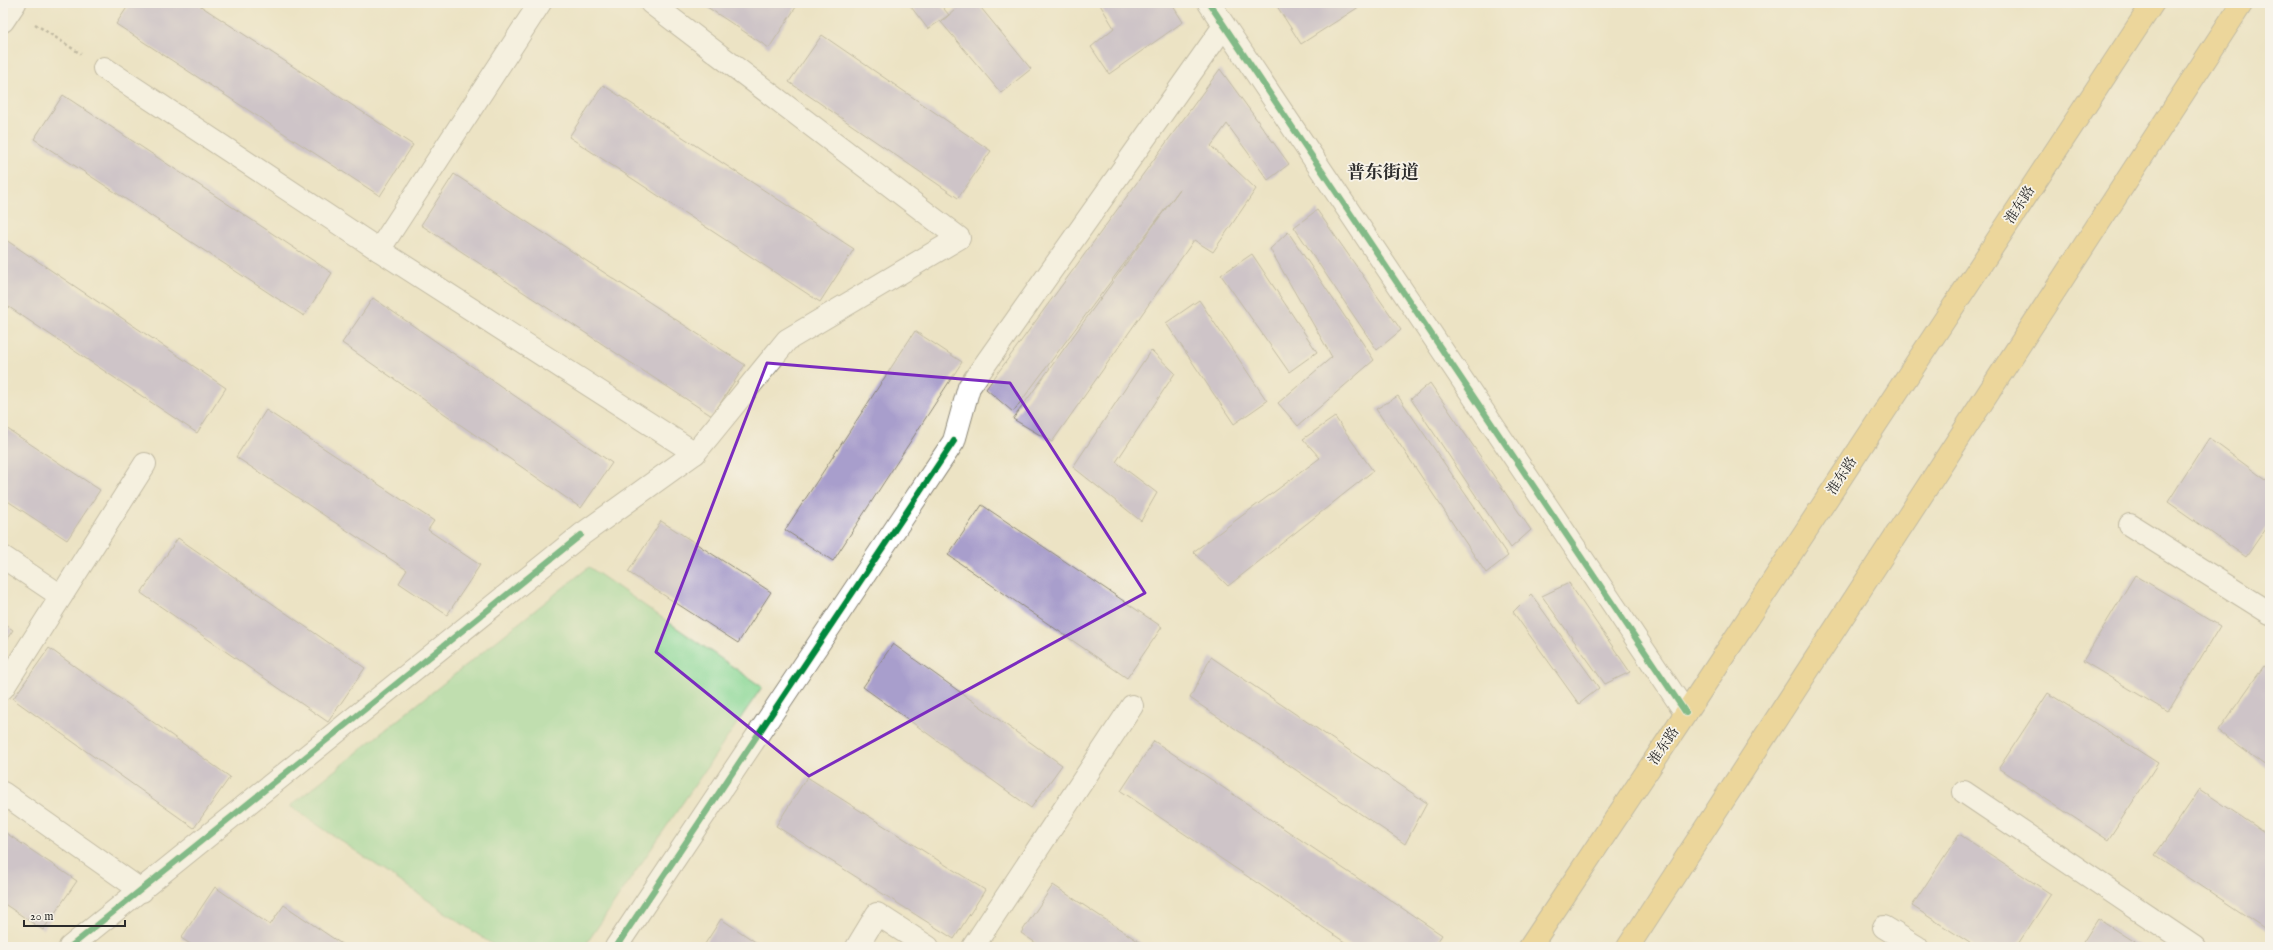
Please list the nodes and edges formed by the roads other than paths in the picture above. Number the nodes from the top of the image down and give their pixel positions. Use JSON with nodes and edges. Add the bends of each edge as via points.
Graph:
{"nodes":[{"id":1,"x":540,"y":3,"type":"edge"},
{"id":2,"x":652,"y":3,"type":"edge"},
{"id":3,"x":1209,"y":3,"type":"edge"},
{"id":4,"x":2153,"y":3,"type":"edge"},
{"id":5,"x":2242,"y":3,"type":"edge"},
{"id":6,"x":1224,"y":26,"type":"junction"},
{"id":7,"x":104,"y":68,"type":"road end"},
{"id":8,"x":379,"y":250,"type":"junction"},
{"id":9,"x":695,"y":453,"type":"junction"},
{"id":10,"x":145,"y":464,"type":"dead end"},
{"id":11,"x":2130,"y":525,"type":"dead end"},
{"id":12,"x":3,"y":557,"type":"edge"},
{"id":13,"x":61,"y":596,"type":"junction"},
{"id":14,"x":2270,"y":613,"type":"edge"},
{"id":15,"x":3,"y":688,"type":"edge"},
{"id":16,"x":1132,"y":706,"type":"dead end"},
{"id":17,"x":1686,"y":713,"type":"junction"},
{"id":18,"x":1964,"y":792,"type":"dead end"},
{"id":19,"x":3,"y":793,"type":"edge"},
{"id":20,"x":142,"y":891,"type":"junction"},
{"id":21,"x":1884,"y":927,"type":"dead end"},
{"id":22,"x":70,"y":947,"type":"edge"},
{"id":23,"x":616,"y":947,"type":"edge"},
{"id":24,"x":857,"y":947,"type":"edge"},
{"id":25,"x":928,"y":947,"type":"edge"},
{"id":26,"x":973,"y":947,"type":"edge"},
{"id":27,"x":1530,"y":947,"type":"edge"},
{"id":28,"x":1628,"y":947,"type":"edge"},
{"id":29,"x":1917,"y":947,"type":"edge"},
{"id":30,"x":2194,"y":947,"type":"edge"}],
"edges":[{"from":1,"to":8,"type":"street"},
{"from":2,"to":9,"type":"street","via":[[959,238],[787,340]]},
{"from":3,"to":6,"type":"street"},
{"from":4,"to":17,"type":"main road","name":"淮东路"},
{"from":5,"to":28,"type":"main road"},
{"from":6,"to":17,"type":"street"},
{"from":6,"to":23,"type":"street","via":[[969,387],[954,441]]},
{"from":7,"to":8,"type":"street"},
{"from":8,"to":9,"type":"street"},
{"from":9,"to":20,"type":"street","via":[[581,535]]},
{"from":10,"to":13,"type":"street"},
{"from":11,"to":14,"type":"street"},
{"from":12,"to":13,"type":"street"},
{"from":13,"to":15,"type":"street"},
{"from":16,"to":26,"type":"street"},
{"from":17,"to":27,"type":"main road","name":"淮东路"},
{"from":18,"to":30,"type":"street"},
{"from":19,"to":20,"type":"street"},
{"from":20,"to":22,"type":"street"},
{"from":21,"to":29,"type":"street"},
{"from":24,"to":25,"type":"street","via":[[878,914]]}]}
